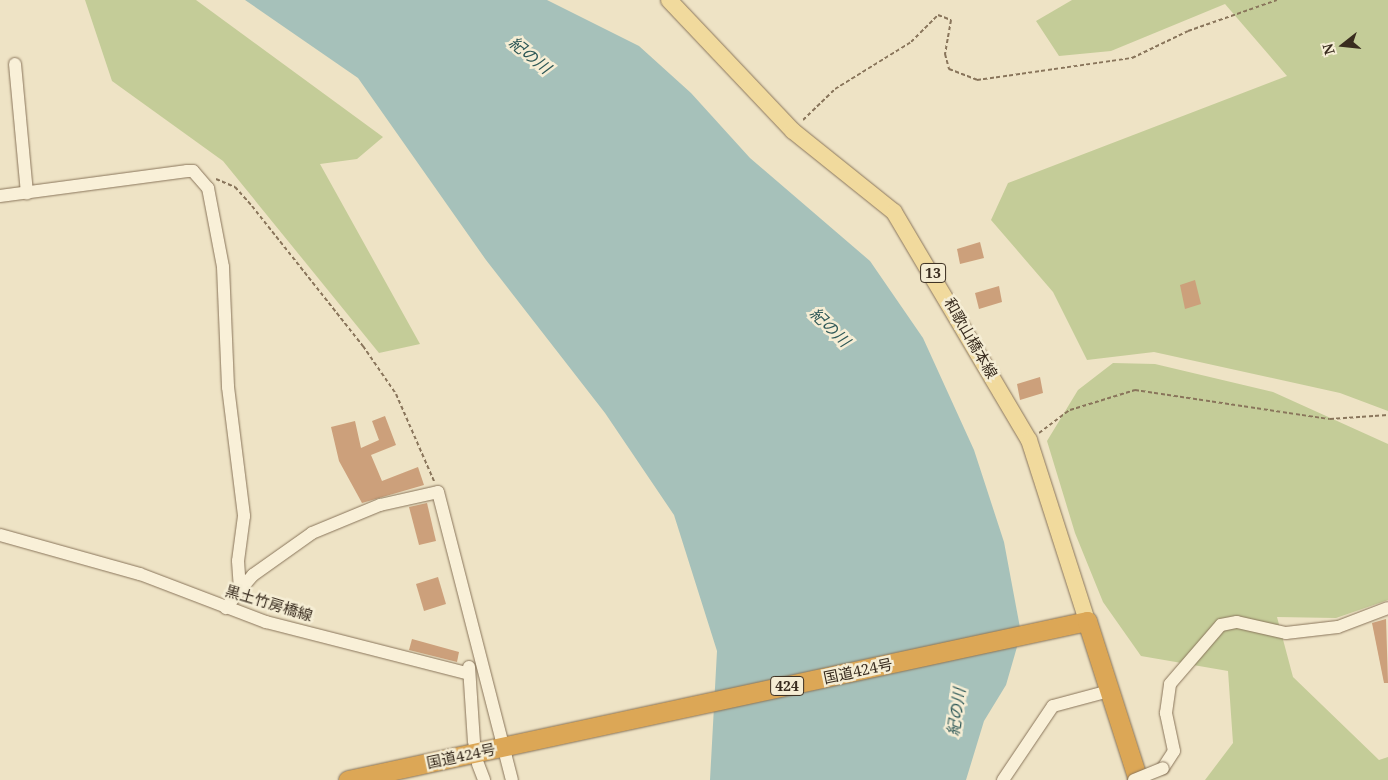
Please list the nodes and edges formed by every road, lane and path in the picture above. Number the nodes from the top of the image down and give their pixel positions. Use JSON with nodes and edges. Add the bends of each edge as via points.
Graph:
{"nodes":[{"id":1,"x":669,"y":0,"type":"edge"},
{"id":2,"x":1277,"y":0,"type":"edge"},
{"id":3,"x":15,"y":64,"type":"dead end"},
{"id":4,"x":792,"y":131,"type":"junction"},
{"id":5,"x":193,"y":171,"type":"junction"},
{"id":6,"x":27,"y":193,"type":"junction"},
{"id":7,"x":0,"y":196,"type":"edge"},
{"id":8,"x":1388,"y":415,"type":"edge"},
{"id":9,"x":1030,"y":440,"type":"junction"},
{"id":10,"x":438,"y":492,"type":"junction"},
{"id":11,"x":0,"y":535,"type":"edge"},
{"id":12,"x":240,"y":590,"type":"junction"},
{"id":13,"x":226,"y":608,"type":"junction"},
{"id":14,"x":1388,"y":608,"type":"edge"},
{"id":15,"x":1087,"y":622,"type":"junction"},
{"id":16,"x":480,"y":663,"type":"junction"},
{"id":17,"x":466,"y":673,"type":"junction"},
{"id":18,"x":1109,"y":691,"type":"junction"},
{"id":19,"x":474,"y":742,"type":"dead end"},
{"id":20,"x":504,"y":747,"type":"junction"},
{"id":21,"x":478,"y":764,"type":"dead end"},
{"id":22,"x":348,"y":780,"type":"edge"},
{"id":23,"x":484,"y":780,"type":"edge"},
{"id":24,"x":512,"y":780,"type":"edge"},
{"id":25,"x":1003,"y":780,"type":"edge"},
{"id":26,"x":1136,"y":780,"type":"edge"}],
"edges":[{"from":1,"to":4,"type":"main road","name":"和歌山橋本線","number":"13"},
{"from":2,"to":4,"type":"path","via":[[1188,31],[1132,58],[977,80],[949,69],[945,54],[952,20],[938,14],[911,42],[825,96]]},
{"from":3,"to":6,"type":"street"},
{"from":4,"to":9,"type":"main road","name":"和歌山橋本線","number":"13","via":[[894,212]]},
{"from":5,"to":6,"type":"street"},
{"from":5,"to":10,"type":"path","via":[[235,188],[363,346],[396,394]]},
{"from":5,"to":12,"type":"street","via":[[208,188],[223,268],[228,387],[244,516],[238,561]]},
{"from":6,"to":7,"type":"street"},
{"from":8,"to":9,"type":"path","via":[[1330,419],[1135,390],[1070,410]]},
{"from":9,"to":15,"type":"main road","name":"和歌山橋本線","number":"13"},
{"from":10,"to":12,"type":"street","via":[[380,505],[312,533],[253,575]]},
{"from":10,"to":16,"type":"street"},
{"from":11,"to":13,"type":"street","name":"黒土竹房橋線","via":[[140,574]]},
{"from":12,"to":13,"type":"street"},
{"from":13,"to":17,"type":"street","name":"黒土竹房橋線"},
{"from":14,"to":26,"type":"street","bridge":true,"via":[[1338,627],[1294,632],[1237,622],[1221,625],[1170,684],[1166,713],[1174,751],[1164,768]]},
{"from":15,"to":18,"type":"highway"},
{"from":15,"to":20,"type":"highway","name":"国道424号","number":"424"},
{"from":16,"to":17,"type":"street","via":[[469,666]]},
{"from":16,"to":20,"type":"street"},
{"from":17,"to":19,"type":"street"},
{"from":18,"to":25,"type":"street","via":[[1053,706]]},
{"from":18,"to":26,"type":"highway"},
{"from":20,"to":22,"type":"highway","name":"国道424号","number":"424"},
{"from":20,"to":24,"type":"street"},
{"from":21,"to":23,"type":"street"}]}
